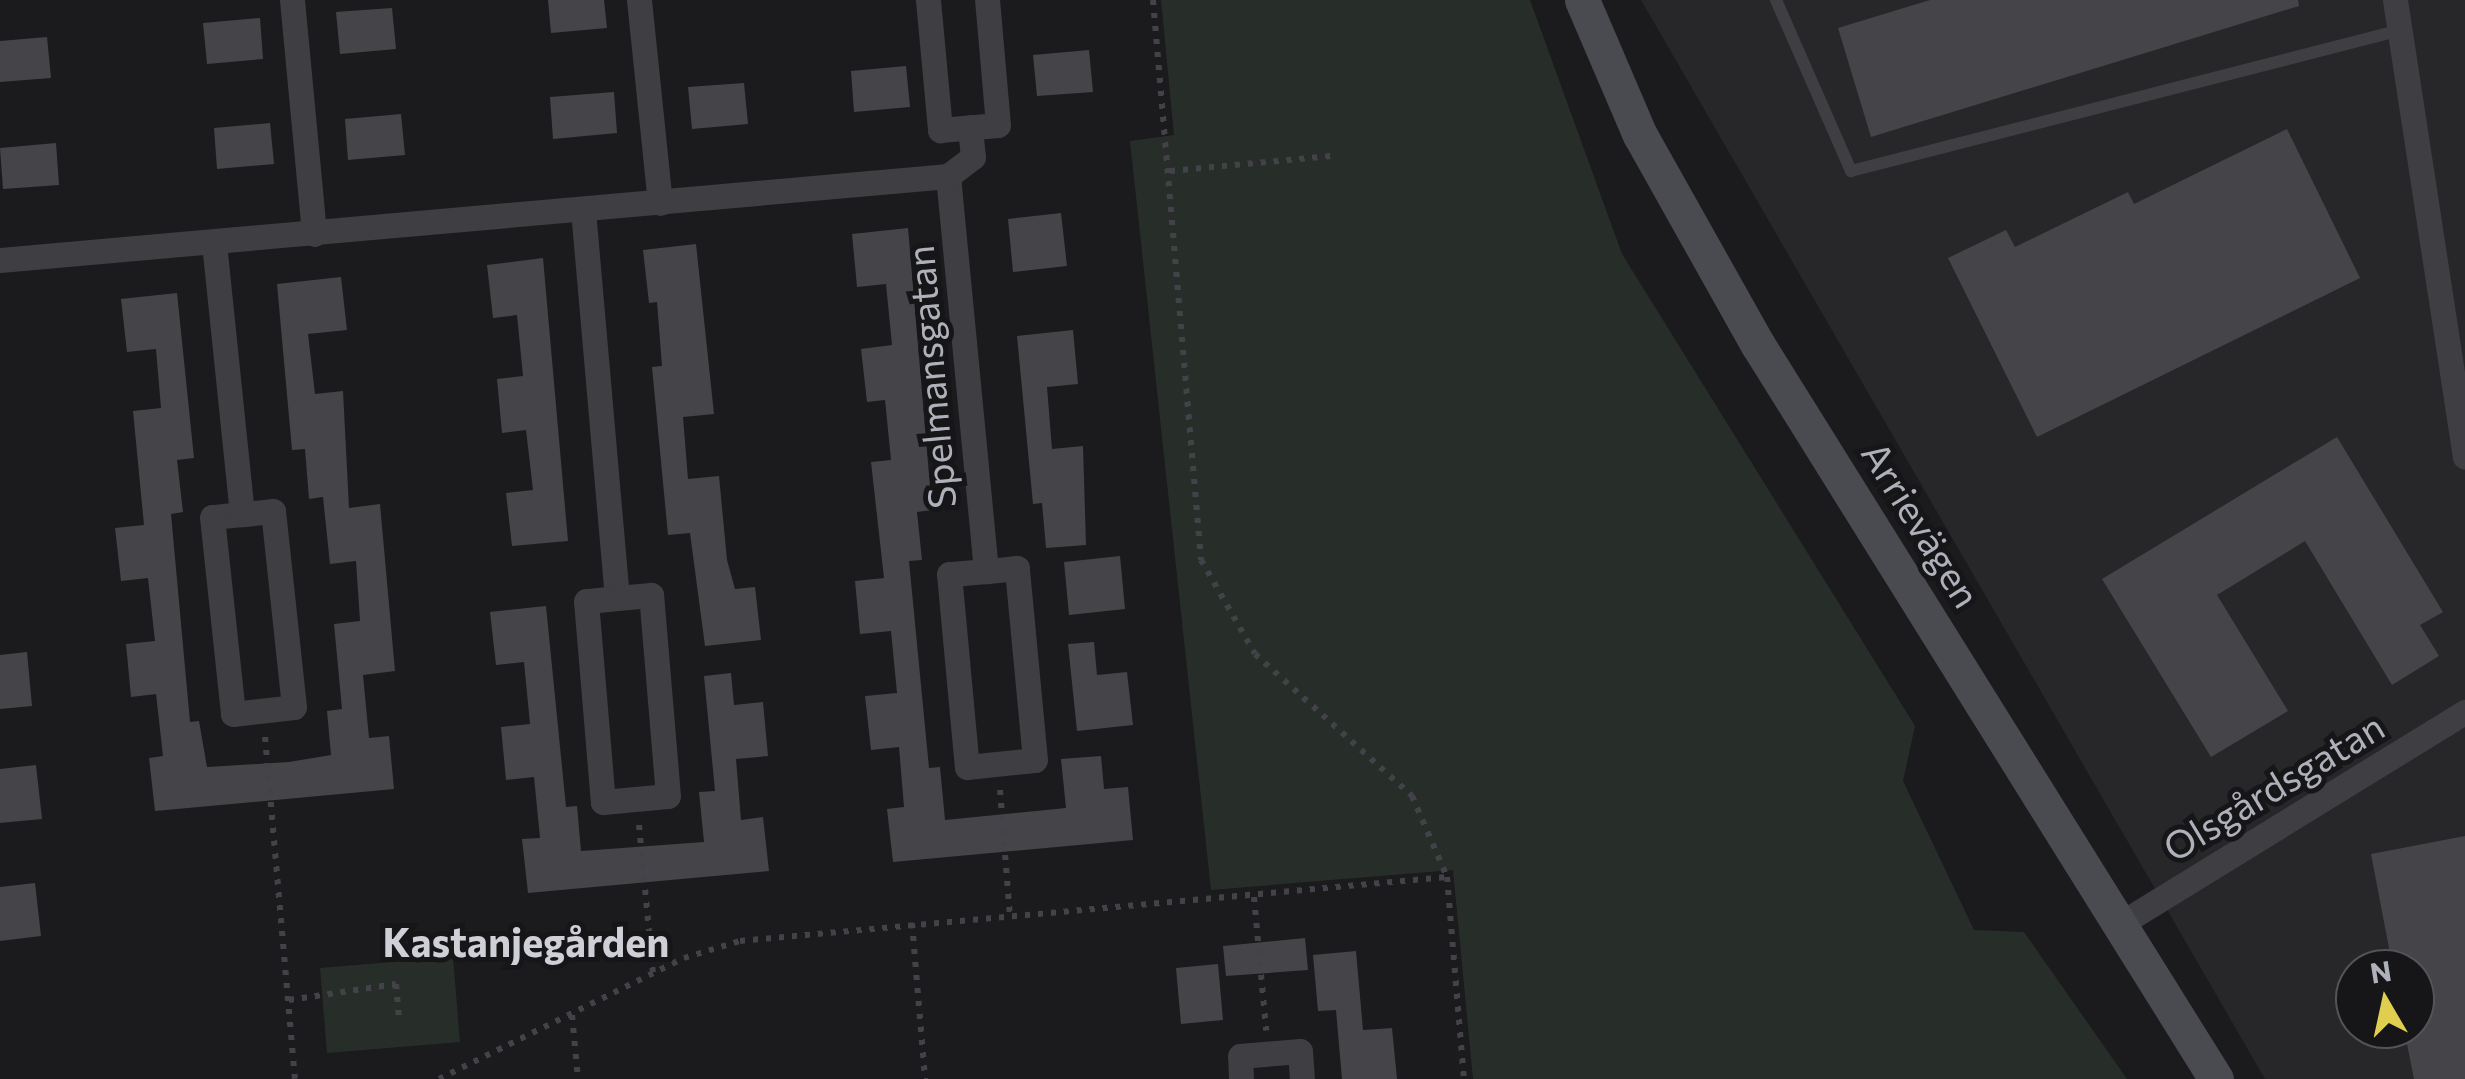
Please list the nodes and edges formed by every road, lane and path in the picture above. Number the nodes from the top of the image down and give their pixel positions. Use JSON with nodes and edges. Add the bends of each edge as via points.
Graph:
{"nodes":[{"id":1,"x":292,"y":0,"type":"edge"},
{"id":2,"x":640,"y":0,"type":"edge"},
{"id":3,"x":928,"y":0,"type":"edge"},
{"id":4,"x":987,"y":0,"type":"edge"},
{"id":5,"x":1153,"y":0,"type":"edge"},
{"id":6,"x":1582,"y":0,"type":"edge"},
{"id":7,"x":1776,"y":0,"type":"edge"},
{"id":8,"x":2395,"y":0,"type":"edge"},
{"id":9,"x":2401,"y":30,"type":"junction"},
{"id":10,"x":970,"y":128,"type":"junction"},
{"id":11,"x":1334,"y":156,"type":"dead end"},
{"id":12,"x":1170,"y":170,"type":"junction"},
{"id":13,"x":948,"y":176,"type":"junction"},
{"id":14,"x":660,"y":203,"type":"junction"},
{"id":15,"x":583,"y":210,"type":"junction"},
{"id":16,"x":314,"y":234,"type":"junction"},
{"id":17,"x":214,"y":244,"type":"junction"},
{"id":18,"x":0,"y":260,"type":"edge"},
{"id":19,"x":2465,"y":457,"type":"edge"},
{"id":20,"x":242,"y":514,"type":"junction"},
{"id":21,"x":986,"y":571,"type":"junction"},
{"id":22,"x":617,"y":598,"type":"junction"},
{"id":23,"x":263,"y":711,"type":"junction"},
{"id":24,"x":2465,"y":712,"type":"edge"},
{"id":25,"x":998,"y":764,"type":"junction"},
{"id":26,"x":636,"y":799,"type":"junction"},
{"id":27,"x":1447,"y":878,"type":"junction"},
{"id":28,"x":1254,"y":897,"type":"junction"},
{"id":29,"x":1010,"y":918,"type":"junction"},
{"id":30,"x":912,"y":923,"type":"junction"},
{"id":31,"x":2120,"y":924,"type":"junction"},
{"id":32,"x":653,"y":974,"type":"junction"},
{"id":33,"x":288,"y":1000,"type":"junction"},
{"id":34,"x":572,"y":1016,"type":"junction"},
{"id":35,"x":399,"y":1019,"type":"dead end"},
{"id":36,"x":1268,"y":1054,"type":"junction"},
{"id":37,"x":296,"y":1079,"type":"edge"},
{"id":38,"x":438,"y":1079,"type":"edge"},
{"id":39,"x":578,"y":1079,"type":"edge"},
{"id":40,"x":926,"y":1079,"type":"edge"},
{"id":41,"x":1242,"y":1079,"type":"edge"},
{"id":42,"x":1302,"y":1079,"type":"edge"},
{"id":43,"x":1464,"y":1079,"type":"edge"},
{"id":44,"x":2216,"y":1079,"type":"edge"}],
"edges":[{"from":1,"to":16,"type":"street"},
{"from":2,"to":14,"type":"street"},
{"from":3,"to":10,"type":"street","via":[[940,130]]},
{"from":4,"to":10,"type":"street","via":[[998,125]]},
{"from":5,"to":12,"type":"path"},
{"from":6,"to":31,"type":"main road","name":"Arrievägen","via":[[1640,136],[1758,344]]},
{"from":7,"to":9,"type":"lane","via":[[1851,171]]},
{"from":8,"to":9,"type":"street"},
{"from":9,"to":19,"type":"street"},
{"from":10,"to":13,"type":"street","via":[[973,157]]},
{"from":11,"to":12,"type":"path"},
{"from":12,"to":27,"type":"path","via":[[1202,560],[1255,654],[1412,796]]},
{"from":13,"to":14,"type":"street"},
{"from":13,"to":21,"type":"street","name":"Spelmansgatan"},
{"from":14,"to":15,"type":"street"},
{"from":15,"to":16,"type":"street"},
{"from":15,"to":22,"type":"street"},
{"from":16,"to":17,"type":"street"},
{"from":17,"to":18,"type":"street"},
{"from":17,"to":20,"type":"street"},
{"from":20,"to":23,"type":"street","via":[[212,517],[233,714]]},
{"from":20,"to":23,"type":"street","via":[[273,511],[290,668],[294,707]]},
{"from":21,"to":25,"type":"street","via":[[1017,568],[1035,760]]},
{"from":21,"to":25,"type":"street","via":[[949,574],[967,767]]},
{"from":22,"to":26,"type":"street","via":[[586,600],[603,802]]},
{"from":22,"to":26,"type":"street","via":[[650,595],[652,614],[668,796]]},
{"from":23,"to":33,"type":"path"},
{"from":24,"to":31,"type":"street","name":"Olsgårdsgatan"},
{"from":25,"to":29,"type":"path"},
{"from":26,"to":32,"type":"path"},
{"from":27,"to":28,"type":"path"},
{"from":27,"to":43,"type":"path"},
{"from":28,"to":29,"type":"path"},
{"from":28,"to":36,"type":"path"},
{"from":29,"to":30,"type":"path"},
{"from":30,"to":32,"type":"path","via":[[740,941]]},
{"from":30,"to":40,"type":"path"},
{"from":31,"to":44,"type":"main road","name":"Arrievägen"},
{"from":32,"to":34,"type":"path"},
{"from":33,"to":35,"type":"path","via":[[396,984]]},
{"from":33,"to":37,"type":"path"},
{"from":34,"to":38,"type":"path"},
{"from":34,"to":39,"type":"path"},
{"from":36,"to":41,"type":"street","via":[[1240,1056]]},
{"from":36,"to":42,"type":"street","via":[[1300,1051]]}]}
